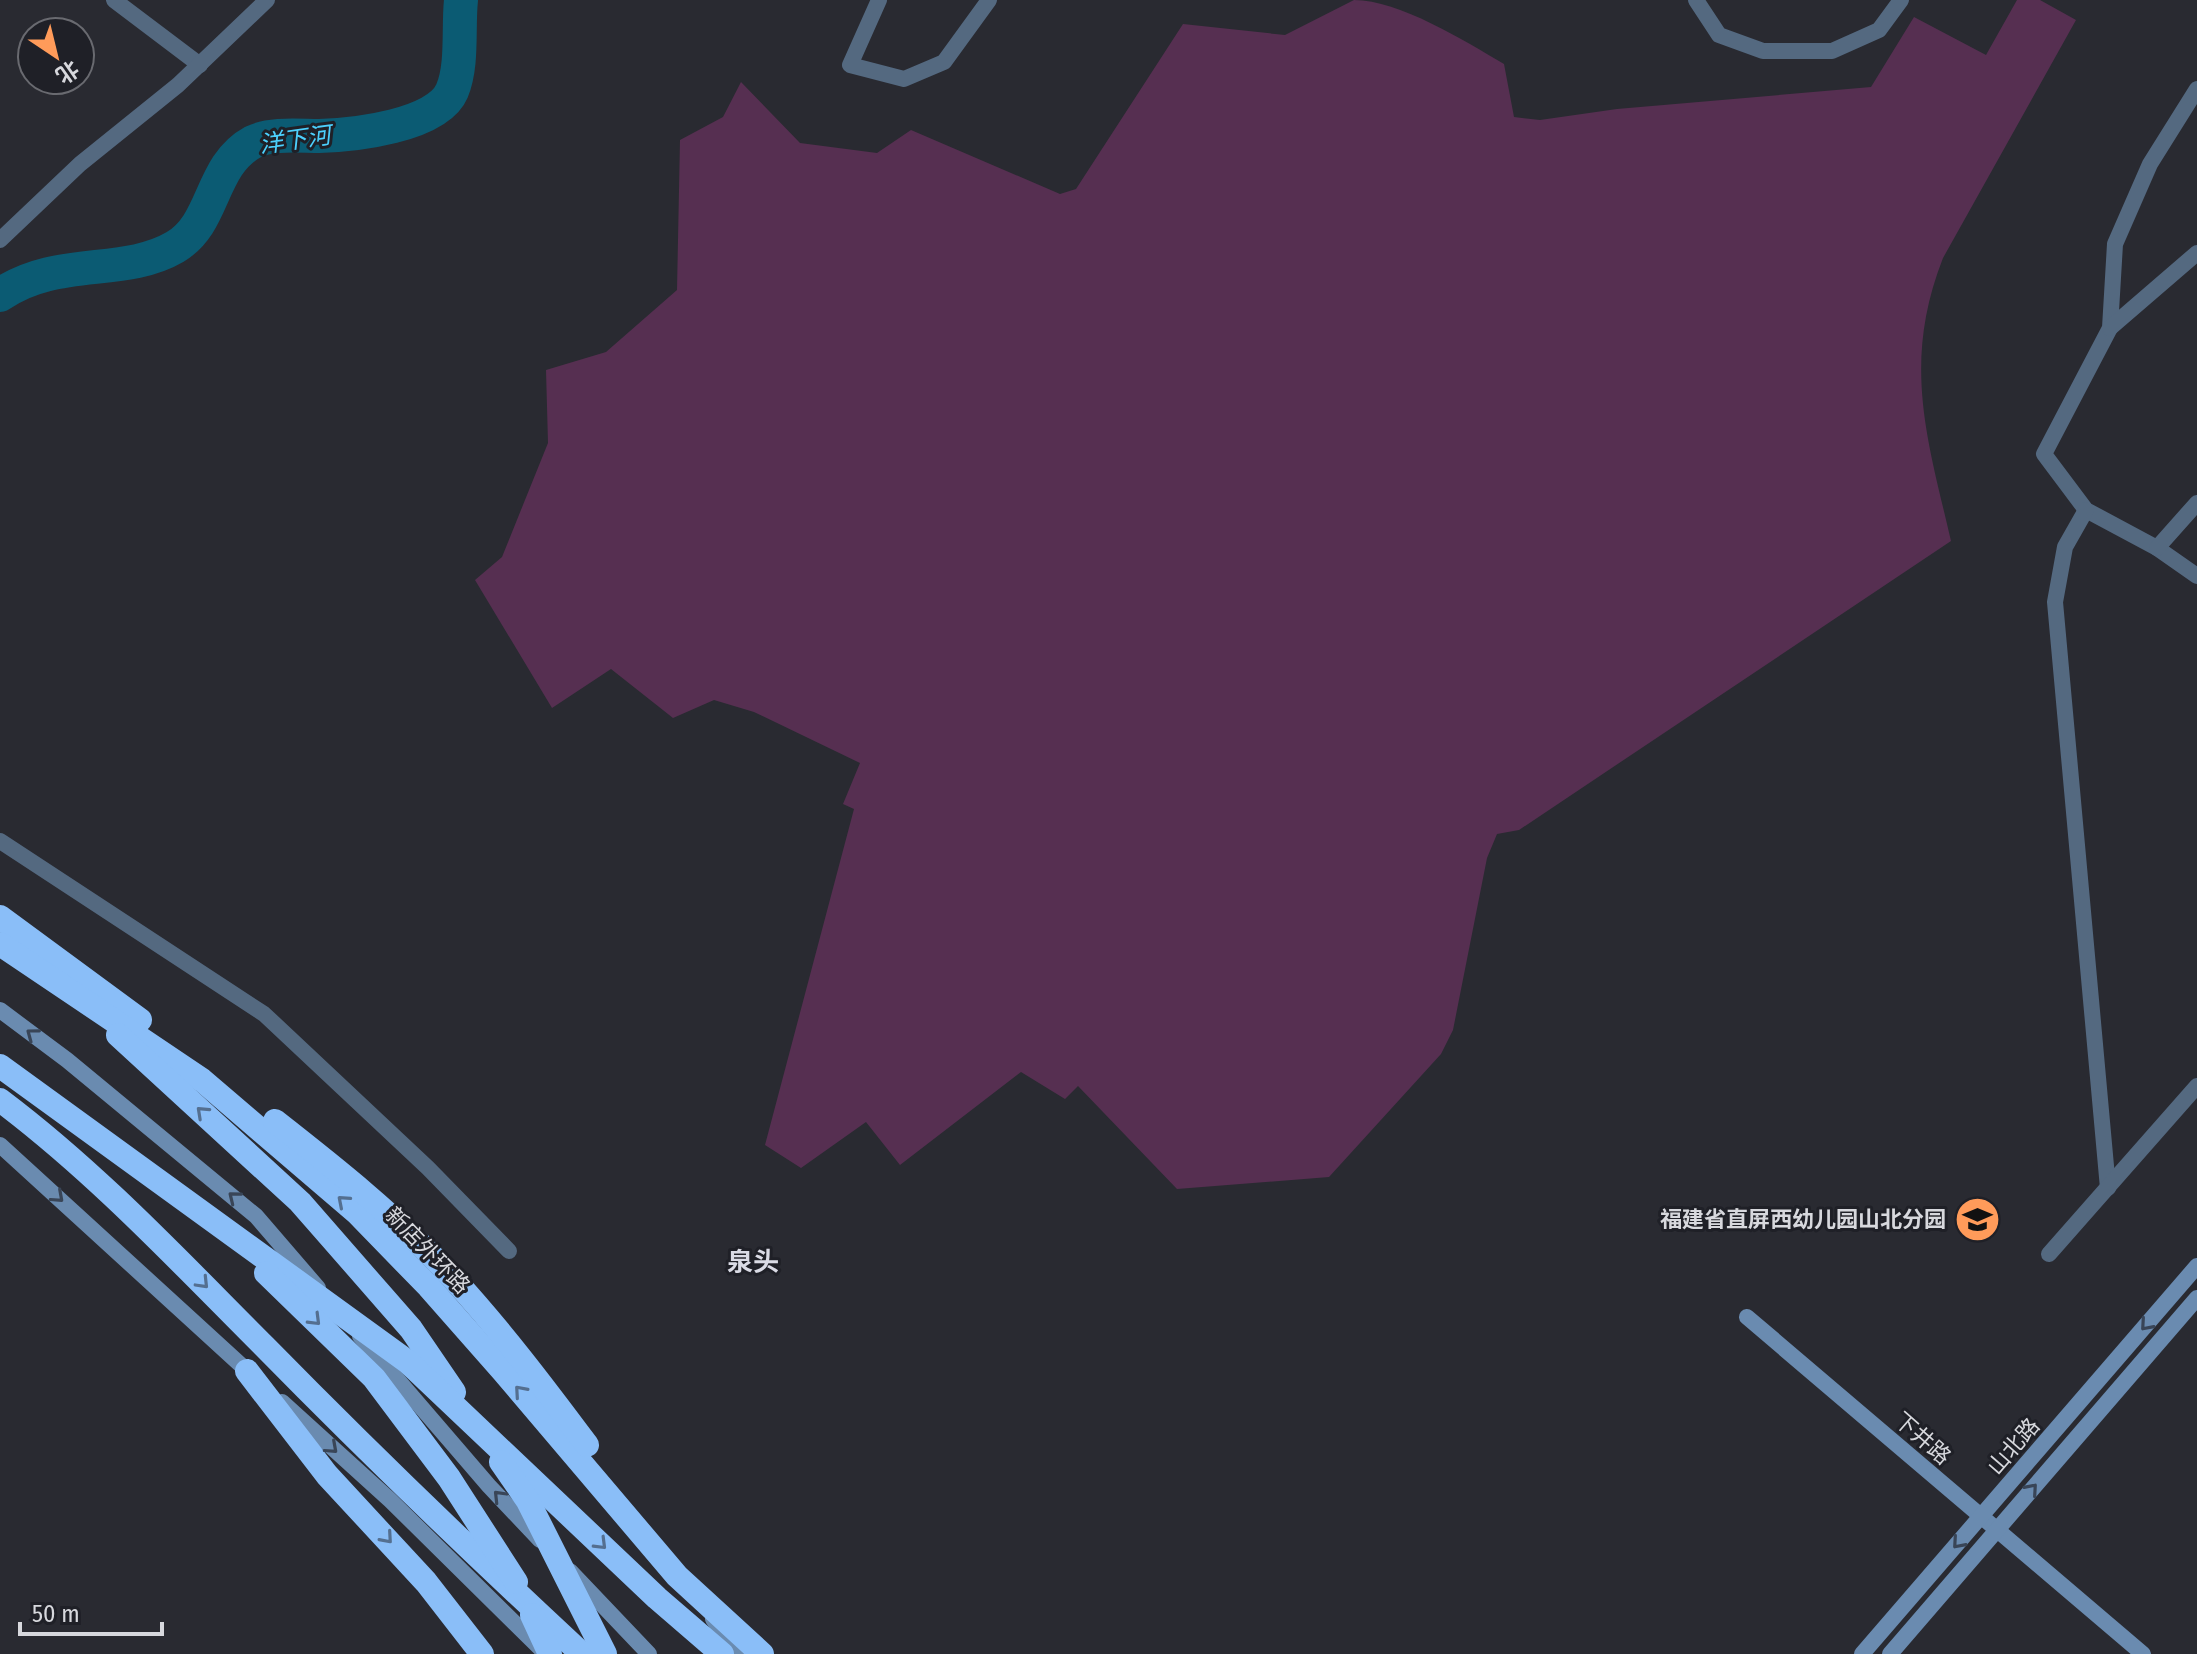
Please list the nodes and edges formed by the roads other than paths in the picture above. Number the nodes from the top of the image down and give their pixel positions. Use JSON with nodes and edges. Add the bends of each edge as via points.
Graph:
{"nodes":[{"id":1,"x":114,"y":0,"type":"edge"},
{"id":2,"x":267,"y":0,"type":"edge"},
{"id":3,"x":879,"y":0,"type":"edge"},
{"id":4,"x":989,"y":0,"type":"edge"},
{"id":5,"x":1696,"y":0,"type":"edge"},
{"id":6,"x":1901,"y":0,"type":"edge"},
{"id":7,"x":200,"y":65,"type":"junction"},
{"id":8,"x":2197,"y":89,"type":"edge"},
{"id":9,"x":0,"y":240,"type":"edge"},
{"id":10,"x":2197,"y":253,"type":"edge"},
{"id":11,"x":2110,"y":328,"type":"junction"},
{"id":12,"x":2197,"y":503,"type":"edge"},
{"id":13,"x":2086,"y":510,"type":"junction"},
{"id":14,"x":2157,"y":548,"type":"junction"},
{"id":15,"x":2197,"y":576,"type":"edge"},
{"id":16,"x":0,"y":841,"type":"edge"},
{"id":17,"x":0,"y":917,"type":"edge"},
{"id":18,"x":0,"y":944,"type":"edge"},
{"id":19,"x":81,"y":1001,"type":"junction"},
{"id":20,"x":0,"y":1010,"type":"edge"},
{"id":21,"x":0,"y":1066,"type":"edge"},
{"id":22,"x":2197,"y":1086,"type":"edge"},
{"id":23,"x":0,"y":1100,"type":"edge"},
{"id":24,"x":0,"y":1145,"type":"edge"},
{"id":25,"x":153,"y":1174,"type":"junction"},
{"id":26,"x":2108,"y":1188,"type":"junction"},
{"id":27,"x":509,"y":1251,"type":"dead end"},
{"id":28,"x":2049,"y":1254,"type":"dead end"},
{"id":29,"x":2197,"y":1266,"type":"edge"},
{"id":30,"x":2197,"y":1298,"type":"edge"},
{"id":31,"x":1747,"y":1317,"type":"dead end"},
{"id":32,"x":247,"y":1371,"type":"junction"},
{"id":33,"x":633,"y":1507,"type":"joint"},
{"id":34,"x":1981,"y":1517,"type":"junction"},
{"id":35,"x":1997,"y":1530,"type":"junction"},
{"id":36,"x":482,"y":1654,"type":"edge"},
{"id":37,"x":548,"y":1654,"type":"edge"},
{"id":38,"x":582,"y":1654,"type":"edge"},
{"id":39,"x":605,"y":1654,"type":"edge"},
{"id":40,"x":649,"y":1654,"type":"edge"},
{"id":41,"x":722,"y":1654,"type":"edge"},
{"id":42,"x":737,"y":1654,"type":"edge"},
{"id":43,"x":762,"y":1654,"type":"edge"},
{"id":44,"x":1862,"y":1654,"type":"edge"},
{"id":45,"x":1890,"y":1654,"type":"edge"},
{"id":46,"x":2143,"y":1654,"type":"edge"}],
"edges":[{"from":1,"to":7,"type":"street"},
{"from":2,"to":7,"type":"street"},
{"from":3,"to":4,"type":"street","via":[[850,65],[904,79],[944,62]]},
{"from":5,"to":6,"type":"street","via":[[1719,35],[1763,51],[1832,51],[1879,30]]},
{"from":7,"to":9,"type":"street","via":[[80,164]]},
{"from":8,"to":11,"type":"street","via":[[2150,164],[2115,244]]},
{"from":10,"to":11,"type":"street"},
{"from":11,"to":13,"type":"street","via":[[2044,454]]},
{"from":12,"to":14,"type":"street"},
{"from":13,"to":14,"type":"street"},
{"from":13,"to":26,"type":"street","via":[[2065,547],[2055,602]]},
{"from":14,"to":15,"type":"street"},
{"from":16,"to":27,"type":"street","via":[[264,1014]]},
{"from":17,"to":33,"type":"highway","via":[[216,1076],[390,1215],[521,1356]]},
{"from":18,"to":19,"type":"highway","name":"新店外环路"},
{"from":39,"to":19,"type":"highway","one_way":true,"via":[[528,1501],[411,1329],[300,1202]]},
{"from":43,"to":19,"type":"highway","name":"新店外环路","one_way":true,"via":[[677,1576],[450,1311],[357,1213],[202,1080]]},
{"from":40,"to":20,"type":"main road","one_way":true,"via":[[489,1486],[256,1216]]},
{"from":21,"to":25,"type":"highway"},
{"from":22,"to":26,"type":"street"},
{"from":23,"to":38,"type":"highway","one_way":true,"via":[[92,1175]]},
{"from":24,"to":32,"type":"main road","one_way":true},
{"from":25,"to":37,"type":"highway","one_way":true,"via":[[284,1288],[374,1378],[449,1478],[514,1578]]},
{"from":25,"to":41,"type":"highway","one_way":true,"via":[[408,1362]]},
{"from":26,"to":28,"type":"street"},
{"from":29,"to":34,"type":"main road","name":"山北路","one_way":true},
{"from":35,"to":30,"type":"main road","name":"山北路","one_way":true},
{"from":31,"to":34,"type":"main road","name":"下井路"},
{"from":32,"to":36,"type":"highway","one_way":true,"via":[[327,1475],[426,1582]]},
{"from":32,"to":37,"type":"main road","one_way":true},
{"from":33,"to":42,"type":"main road"},
{"from":34,"to":35,"type":"main road","name":"下井路"},
{"from":34,"to":44,"type":"main road","name":"山北路","one_way":true},
{"from":35,"to":45,"type":"main road","name":"山北路"},
{"from":35,"to":46,"type":"main road","name":"下井路"}]}
